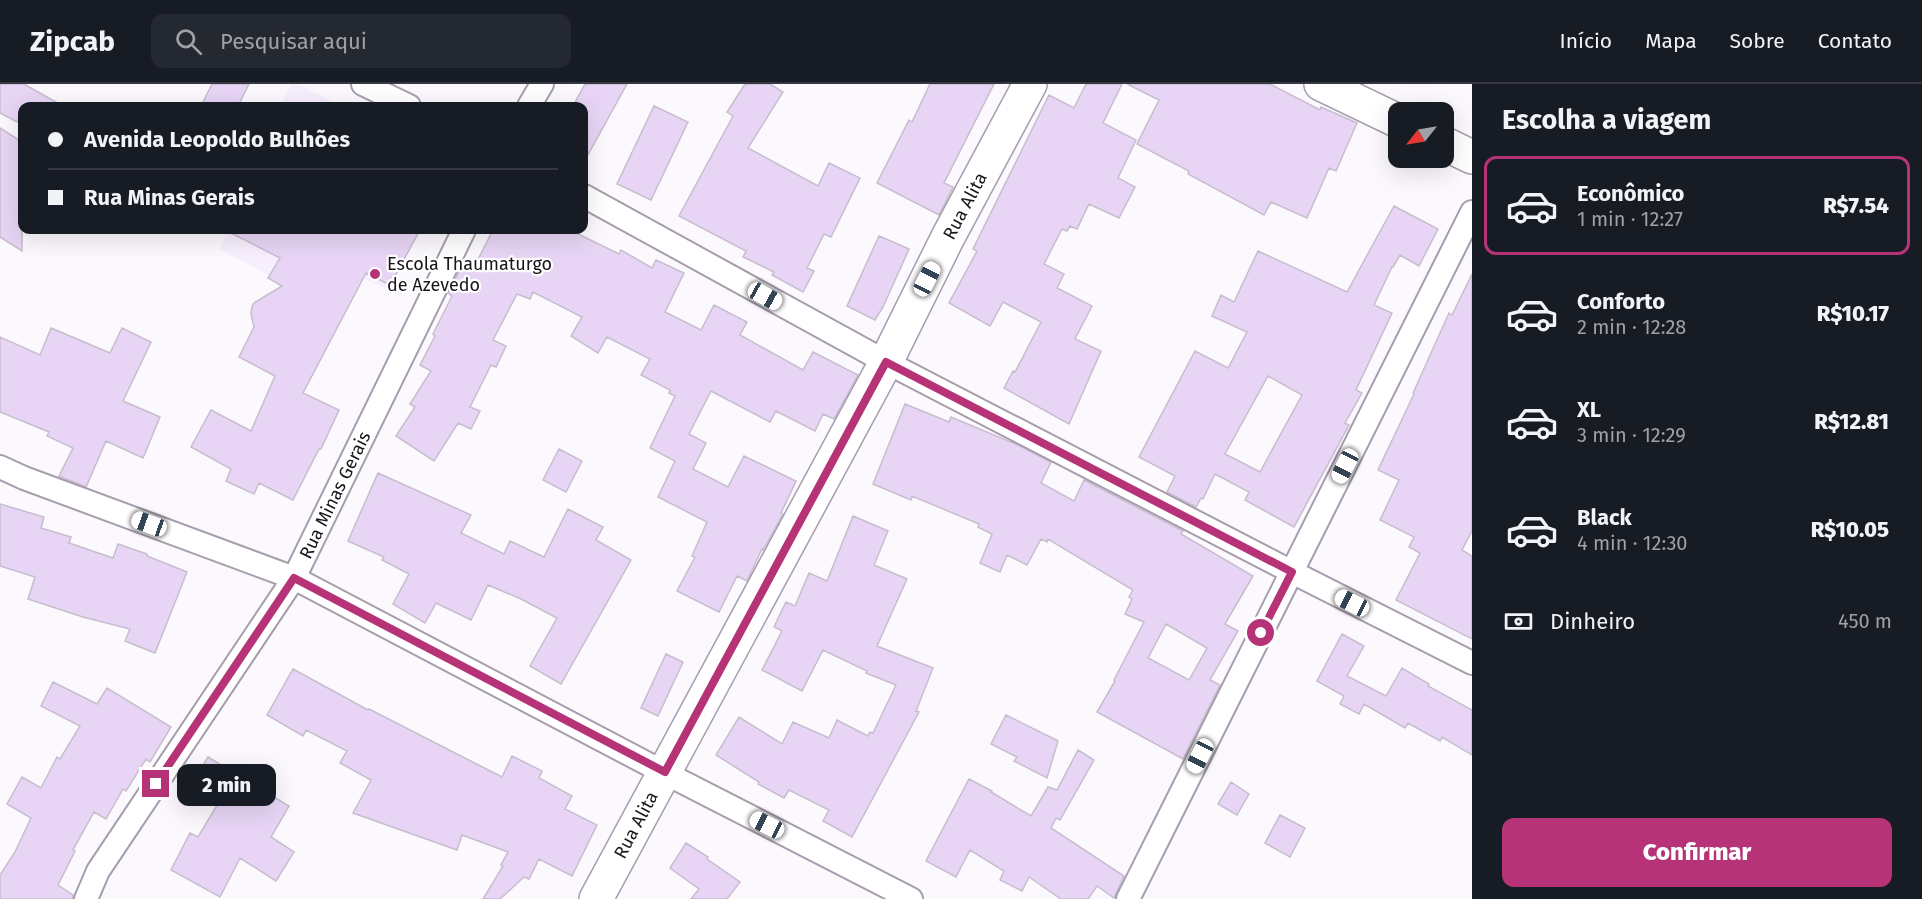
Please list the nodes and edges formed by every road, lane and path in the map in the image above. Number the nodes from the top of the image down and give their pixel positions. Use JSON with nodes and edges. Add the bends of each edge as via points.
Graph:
{"nodes":[{"id":1,"x":363,"y":84,"type":"edge"},
{"id":2,"x":542,"y":84,"type":"edge"},
{"id":3,"x":1030,"y":84,"type":"edge"},
{"id":4,"x":1321,"y":84,"type":"edge"},
{"id":5,"x":401,"y":102,"type":"edge"},
{"id":6,"x":531,"y":102,"type":"edge"},
{"id":7,"x":1388,"y":117,"type":"edge"},
{"id":8,"x":1454,"y":148,"type":"edge"},
{"id":9,"x":1472,"y":157,"type":"edge"},
{"id":10,"x":588,"y":198,"type":"edge"},
{"id":11,"x":1472,"y":212,"type":"edge"},
{"id":12,"x":462,"y":234,"type":"edge"},
{"id":13,"x":886,"y":362,"type":"junction"},
{"id":14,"x":0,"y":467,"type":"edge"},
{"id":15,"x":1292,"y":572,"type":"junction"},
{"id":16,"x":294,"y":578,"type":"junction"},
{"id":17,"x":1472,"y":663,"type":"edge"},
{"id":18,"x":665,"y":772,"type":"junction"},
{"id":19,"x":86,"y":899,"type":"edge"},
{"id":20,"x":596,"y":899,"type":"edge"},
{"id":21,"x":911,"y":899,"type":"edge"},
{"id":22,"x":1128,"y":899,"type":"edge"}],
"edges":[{"from":1,"to":5,"type":"street"},
{"from":2,"to":6,"type":"street"},
{"from":3,"to":13,"type":"street","name":"Rua Alita"},
{"from":4,"to":7,"type":"street"},
{"from":8,"to":9,"type":"street"},
{"from":10,"to":13,"type":"street"},
{"from":11,"to":15,"type":"street"},
{"from":12,"to":16,"type":"street","name":"Rua Minas Gerais"},
{"from":13,"to":15,"type":"street"},
{"from":13,"to":18,"type":"street","name":"Rua Alita"},
{"from":14,"to":16,"type":"street"},
{"from":15,"to":17,"type":"street"},
{"from":15,"to":22,"type":"street"},
{"from":16,"to":18,"type":"street"},
{"from":16,"to":19,"type":"street","name":"Rua Minas Gerais","via":[[105,861]]},
{"from":18,"to":20,"type":"street","name":"Rua Alita"},
{"from":18,"to":21,"type":"street"}]}
